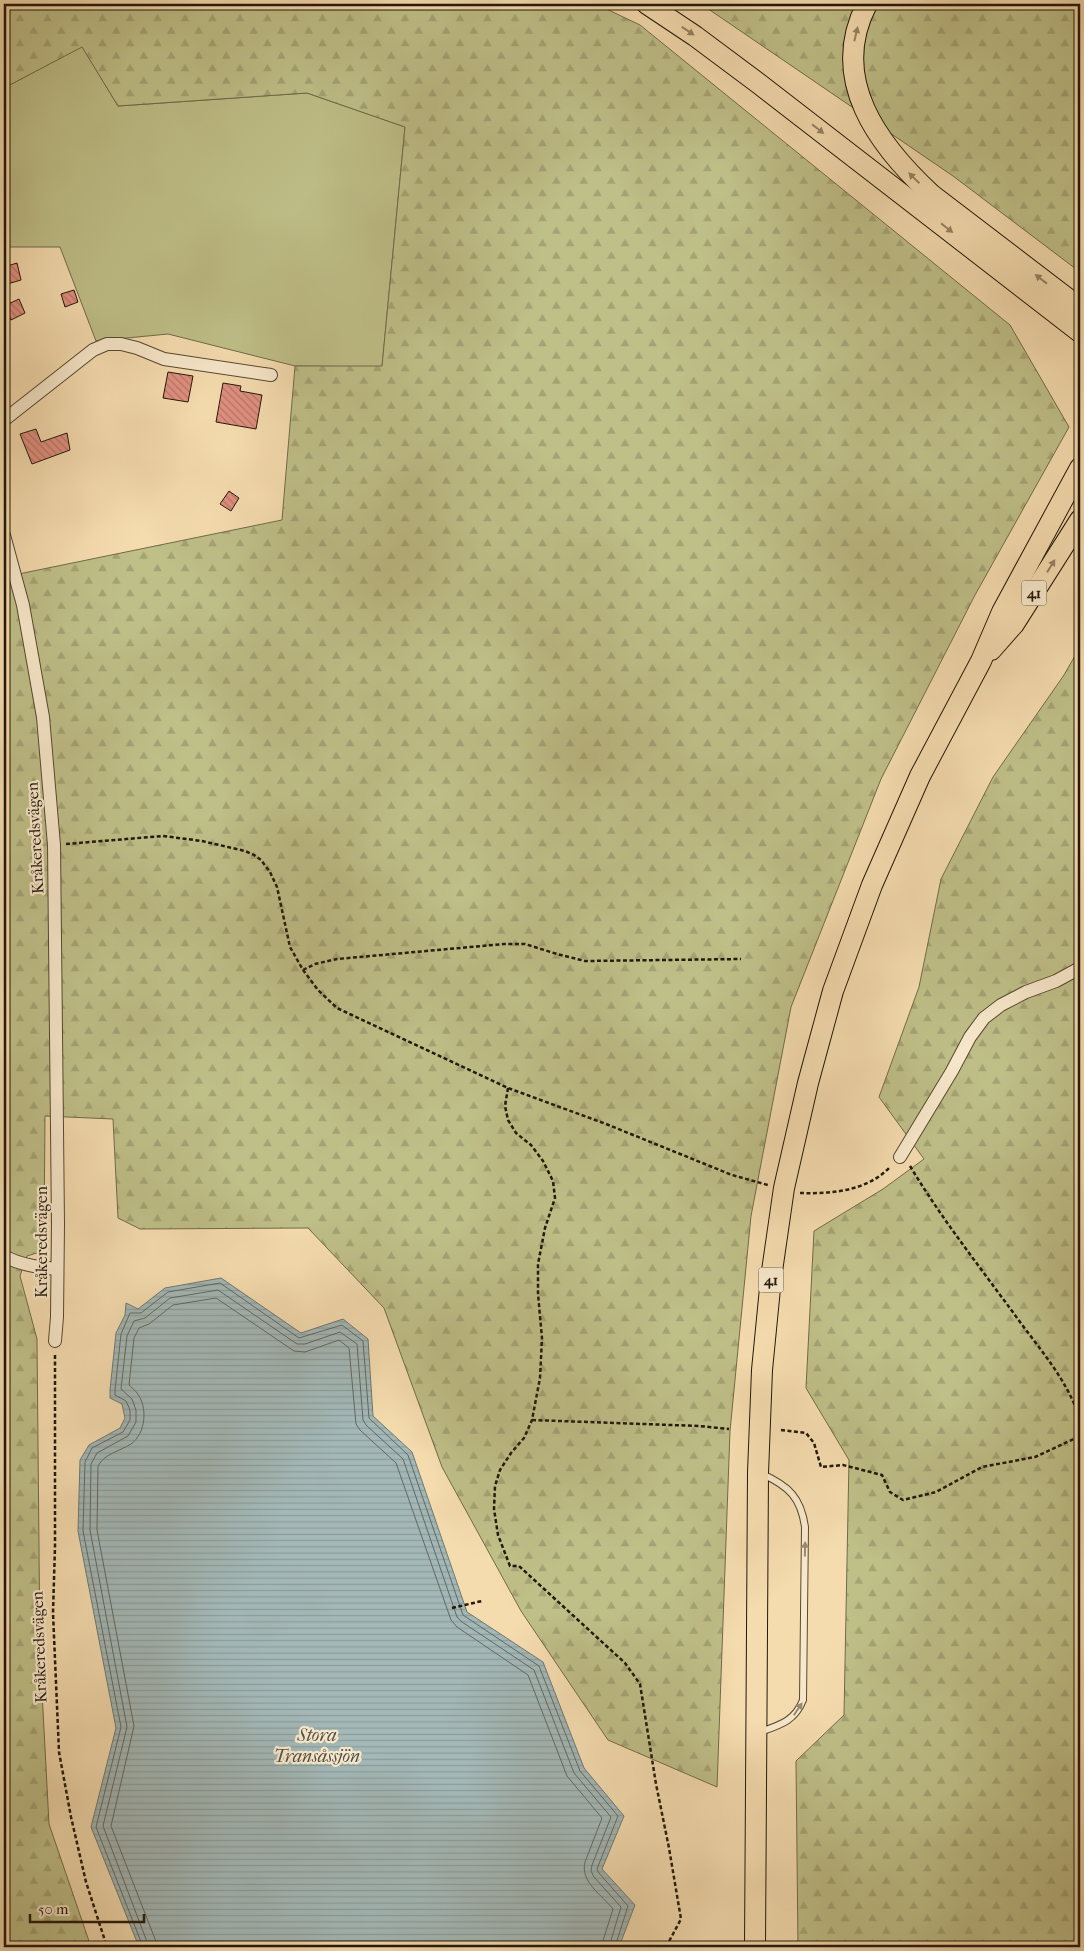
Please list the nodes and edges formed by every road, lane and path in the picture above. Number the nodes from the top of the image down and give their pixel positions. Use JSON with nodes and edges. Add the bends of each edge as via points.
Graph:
{"nodes":[{"id":1,"x":648,"y":4,"type":"edge"},
{"id":2,"x":867,"y":4,"type":"edge"},
{"id":3,"x":1076,"y":321,"type":"edge"},
{"id":4,"x":1080,"y":344,"type":"edge"},
{"id":5,"x":271,"y":375,"type":"dead end"},
{"id":6,"x":4,"y":420,"type":"edge"},
{"id":7,"x":1079,"y":468,"type":"edge"},
{"id":8,"x":1080,"y":520,"type":"edge"},
{"id":9,"x":4,"y":535,"type":"edge"},
{"id":10,"x":982,"y":661,"type":"junction"},
{"id":11,"x":54,"y":846,"type":"junction"},
{"id":12,"x":741,"y":960,"type":"dead end"},
{"id":13,"x":1080,"y":968,"type":"edge"},
{"id":14,"x":303,"y":970,"type":"junction"},
{"id":15,"x":508,"y":1088,"type":"junction"},
{"id":16,"x":900,"y":1157,"type":"joint"},
{"id":17,"x":886,"y":1172,"type":"dead end"},
{"id":18,"x":784,"y":1188,"type":"junction"},
{"id":19,"x":4,"y":1256,"type":"edge"},
{"id":20,"x":57,"y":1269,"type":"junction"},
{"id":21,"x":55,"y":1341,"type":"joint"},
{"id":22,"x":1079,"y":1409,"type":"edge"},
{"id":23,"x":532,"y":1420,"type":"junction"},
{"id":24,"x":1080,"y":1420,"type":"edge"},
{"id":25,"x":729,"y":1429,"type":"dead end"},
{"id":26,"x":781,"y":1430,"type":"dead end"},
{"id":27,"x":1080,"y":1436,"type":"edge"},
{"id":28,"x":758,"y":1473,"type":"junction"},
{"id":29,"x":482,"y":1601,"type":"dead end"},
{"id":30,"x":452,"y":1608,"type":"dead end"},
{"id":31,"x":757,"y":1733,"type":"junction"},
{"id":32,"x":107,"y":1947,"type":"edge"},
{"id":33,"x":666,"y":1947,"type":"edge"},
{"id":34,"x":755,"y":1947,"type":"edge"}],
"edges":[{"from":1,"to":3,"type":"main road","one_way":true},
{"from":3,"to":2,"type":"main road","one_way":true,"via":[[909,174],[870,121],[854,81],[852,60],[855,37]]},
{"from":3,"to":4,"type":"main road"},
{"from":5,"to":6,"type":"street","via":[[164,359],[137,348],[107,344],[93,350]]},
{"from":7,"to":10,"type":"main road","number":"41","via":[[1002,612]]},
{"from":10,"to":8,"type":"main road","number":"41","one_way":true,"via":[[1014,624]]},
{"from":9,"to":11,"type":"street","name":"Kråkeredsvägen","via":[[23,604],[43,717]]},
{"from":10,"to":18,"type":"main road","number":"41","via":[[920,776],[872,885],[833,991]]},
{"from":11,"to":14,"type":"path","via":[[163,836],[246,851],[261,860],[270,872],[277,887],[290,947]]},
{"from":11,"to":20,"type":"street","name":"Kråkeredsvägen"},
{"from":12,"to":14,"type":"path","via":[[585,961],[525,944],[504,944],[337,959]]},
{"from":13,"to":16,"type":"street","via":[[1001,1005],[984,1018]]},
{"from":14,"to":15,"type":"path","via":[[337,1008]]},
{"from":15,"to":18,"type":"path","via":[[732,1174]]},
{"from":15,"to":23,"type":"path","via":[[508,1120],[516,1133],[544,1161],[553,1181],[555,1198],[538,1264],[542,1338],[540,1378]]},
{"from":16,"to":22,"type":"path","via":[[908,1162],[962,1244],[1051,1364]]},
{"from":17,"to":18,"type":"path","via":[[850,1190],[834,1193],[801,1193]]},
{"from":18,"to":28,"type":"main road","number":"41","via":[[762,1370]]},
{"from":19,"to":20,"type":"street","via":[[36,1267]]},
{"from":20,"to":21,"type":"street","name":"Kråkeredsvägen"},
{"from":21,"to":32,"type":"path","name":"Kråkeredsvägen","via":[[52,1613],[59,1752],[86,1882]]},
{"from":22,"to":24,"type":"path"},
{"from":23,"to":25,"type":"path"},
{"from":23,"to":33,"type":"path","via":[[524,1438],[500,1470],[495,1486],[498,1535],[510,1566],[520,1566],[624,1663],[640,1684],[681,1918]]},
{"from":26,"to":27,"type":"path","via":[[806,1433],[814,1443],[821,1467],[843,1465],[882,1475],[890,1492],[903,1500],[936,1492],[982,1467],[1035,1457]]},
{"from":28,"to":31,"type":"main road","number":"41"},
{"from":31,"to":28,"type":"lane","one_way":true,"via":[[790,1719],[799,1711],[803,1700],[805,1527],[797,1499],[776,1480]]},
{"from":29,"to":30,"type":"path"},
{"from":31,"to":34,"type":"main road","number":"41"}]}
